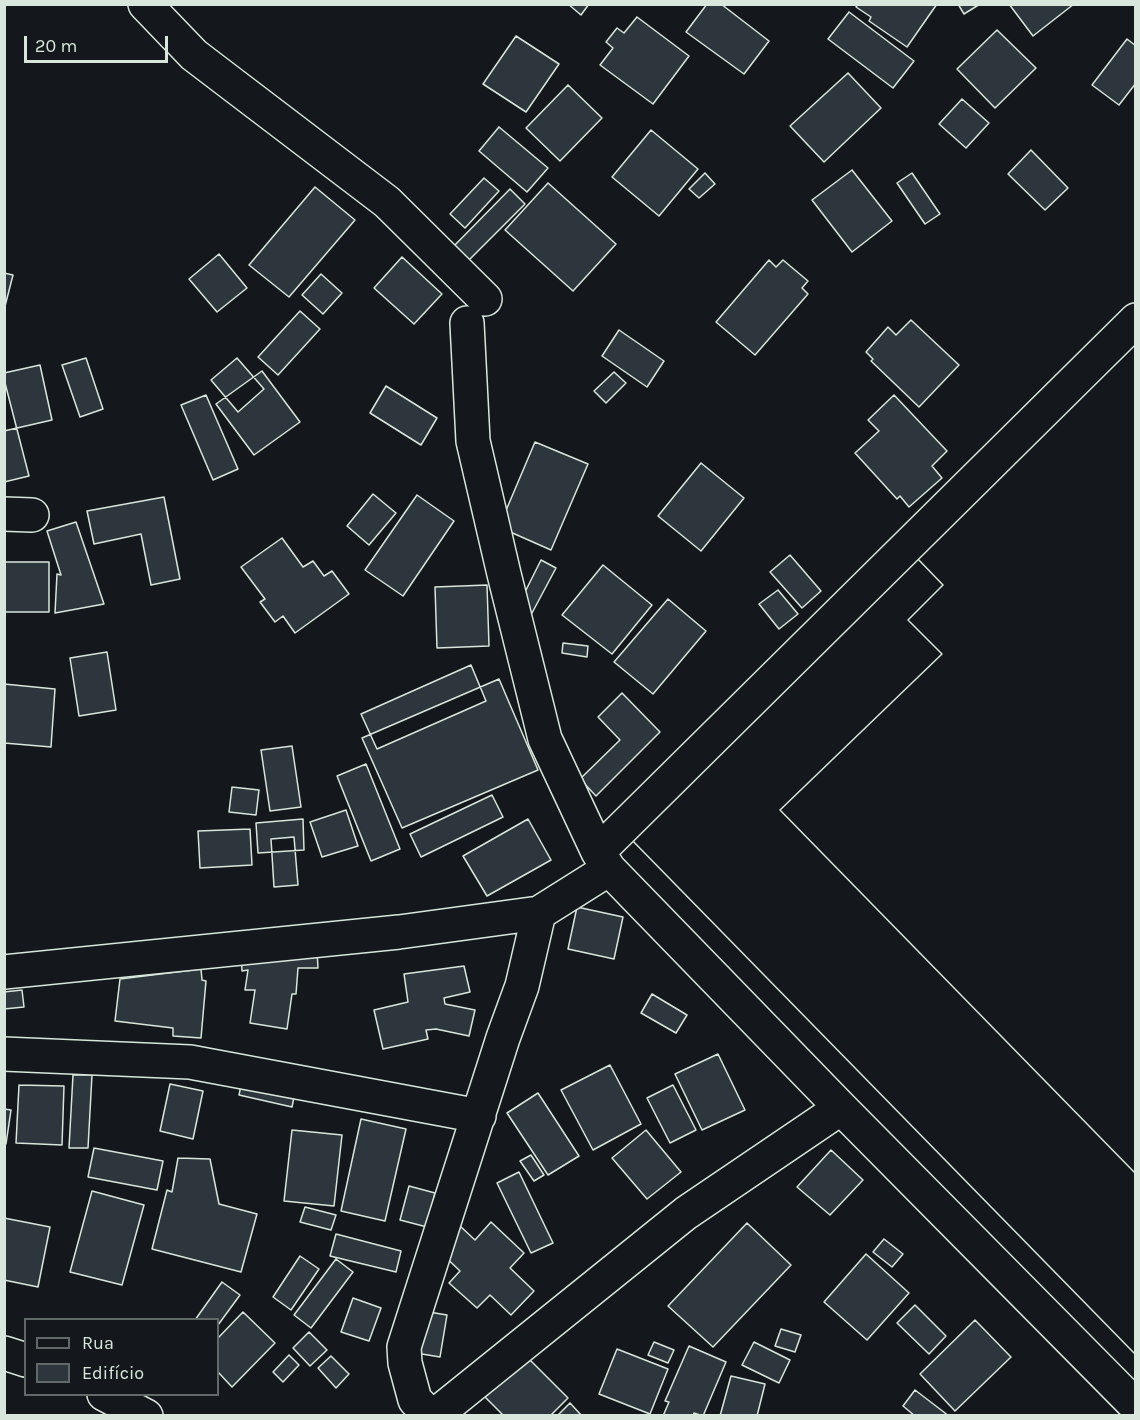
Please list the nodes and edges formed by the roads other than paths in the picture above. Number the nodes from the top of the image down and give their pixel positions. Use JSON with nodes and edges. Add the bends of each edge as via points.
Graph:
{"nodes":[{"id":1,"x":146,"y":4,"type":"edge"},
{"id":2,"x":1136,"y":320,"type":"edge"},
{"id":3,"x":604,"y":860,"type":"junction"},
{"id":4,"x":539,"y":913,"type":"junction"},
{"id":5,"x":4,"y":972,"type":"edge"},
{"id":6,"x":4,"y":1054,"type":"edge"},
{"id":7,"x":840,"y":1108,"type":"junction"},
{"id":8,"x":479,"y":1116,"type":"junction"},
{"id":9,"x":4,"y":1353,"type":"edge"},
{"id":10,"x":24,"y":1359,"type":"edge"},
{"id":11,"x":106,"y":1396,"type":"edge"},
{"id":12,"x":1136,"y":1406,"type":"edge"},
{"id":13,"x":421,"y":1412,"type":"edge"},
{"id":14,"x":146,"y":1416,"type":"edge"}],
"edges":[{"from":1,"to":3,"type":"street","via":[[194,55],[387,202],[476,311],[473,441],[504,574],[545,739]]},
{"from":2,"to":3,"type":"street"},
{"from":3,"to":4,"type":"street"},
{"from":3,"to":7,"type":"street"},
{"from":4,"to":5,"type":"street","via":[[399,932]]},
{"from":4,"to":8,"type":"street","via":[[522,986]]},
{"from":6,"to":8,"type":"street","via":[[190,1062]]},
{"from":7,"to":12,"type":"street"},
{"from":7,"to":13,"type":"street","via":[[686,1213]]},
{"from":8,"to":13,"type":"street","via":[[404,1347],[405,1363]]},
{"from":9,"to":10,"type":"street"},
{"from":11,"to":14,"type":"street"}]}
